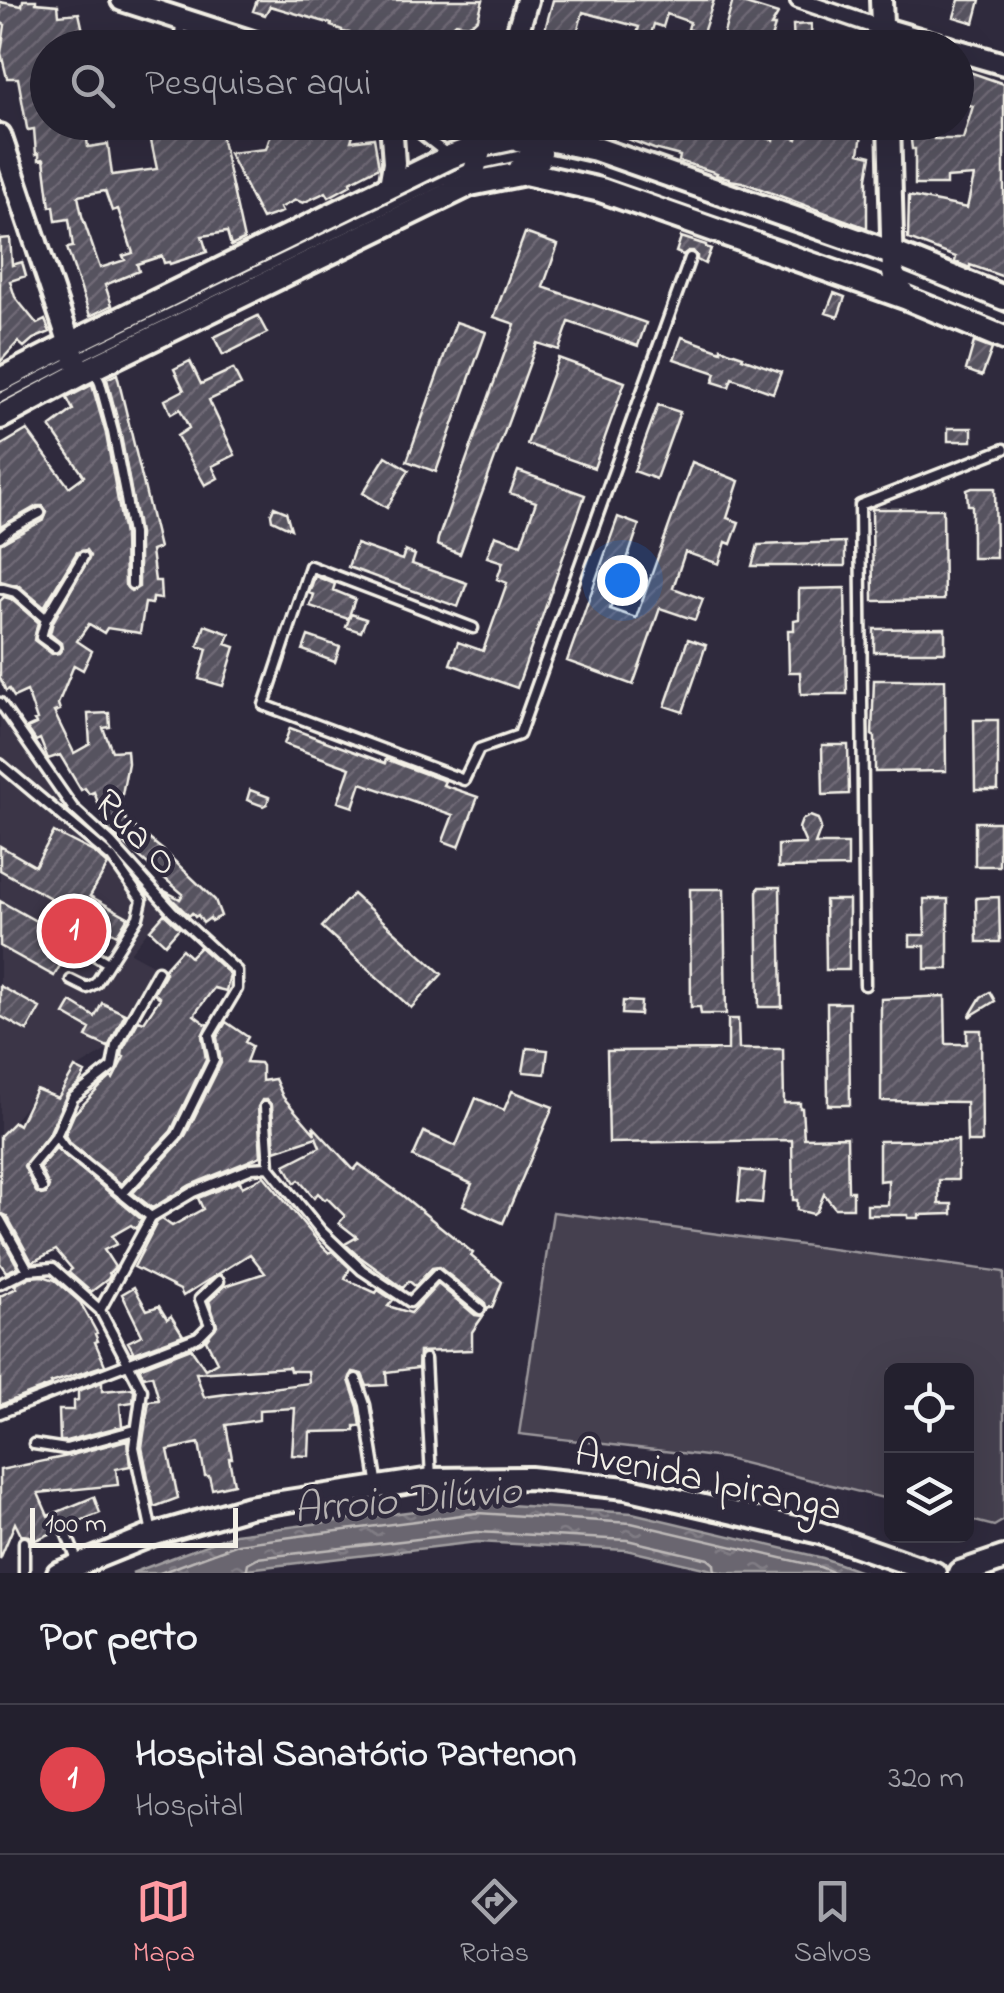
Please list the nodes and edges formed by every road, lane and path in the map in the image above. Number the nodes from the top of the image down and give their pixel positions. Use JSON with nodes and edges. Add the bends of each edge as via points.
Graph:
{"nodes":[{"id":1,"x":122,"y":0,"type":"edge"},
{"id":2,"x":527,"y":0,"type":"edge"},
{"id":3,"x":798,"y":0,"type":"edge"},
{"id":4,"x":881,"y":0,"type":"edge"},
{"id":5,"x":181,"y":19,"type":"junction"},
{"id":6,"x":180,"y":30,"type":"edge"},
{"id":7,"x":215,"y":30,"type":"edge"},
{"id":8,"x":518,"y":30,"type":"edge"},
{"id":9,"x":864,"y":30,"type":"edge"},
{"id":10,"x":882,"y":30,"type":"edge"},
{"id":11,"x":974,"y":55,"type":"edge"},
{"id":12,"x":1004,"y":64,"type":"edge"},
{"id":13,"x":0,"y":135,"type":"edge"},
{"id":14,"x":392,"y":140,"type":"edge"},
{"id":15,"x":429,"y":140,"type":"edge"},
{"id":16,"x":516,"y":140,"type":"edge"},
{"id":17,"x":543,"y":140,"type":"edge"},
{"id":18,"x":557,"y":140,"type":"edge"},
{"id":19,"x":890,"y":140,"type":"edge"},
{"id":20,"x":479,"y":154,"type":"edge"},
{"id":21,"x":450,"y":157,"type":"junction"},
{"id":22,"x":598,"y":159,"type":"junction"},
{"id":23,"x":7,"y":176,"type":"edge"},
{"id":24,"x":390,"y":186,"type":"junction"},
{"id":25,"x":690,"y":258,"type":"dead end"},
{"id":26,"x":893,"y":263,"type":"junction"},
{"id":27,"x":905,"y":297,"type":"junction"},
{"id":28,"x":1004,"y":298,"type":"edge"},
{"id":29,"x":1004,"y":318,"type":"edge"},
{"id":30,"x":1004,"y":338,"type":"edge"},
{"id":31,"x":80,"y":361,"type":"junction"},
{"id":32,"x":0,"y":380,"type":"edge"},
{"id":33,"x":0,"y":398,"type":"edge"},
{"id":34,"x":0,"y":417,"type":"edge"},
{"id":35,"x":1004,"y":449,"type":"edge"},
{"id":36,"x":40,"y":513,"type":"dead end"},
{"id":37,"x":0,"y":537,"type":"edge"},
{"id":38,"x":82,"y":558,"type":"dead end"},
{"id":39,"x":132,"y":584,"type":"dead end"},
{"id":40,"x":0,"y":588,"type":"edge"},
{"id":41,"x":46,"y":619,"type":"junction"},
{"id":42,"x":473,"y":628,"type":"dead end"},
{"id":43,"x":55,"y":646,"type":"dead end"},
{"id":44,"x":0,"y":703,"type":"edge"},
{"id":45,"x":0,"y":764,"type":"edge"},
{"id":46,"x":76,"y":944,"type":"dead end"},
{"id":47,"x":108,"y":963,"type":"junction"},
{"id":48,"x":158,"y":971,"type":"dead end"},
{"id":49,"x":70,"y":980,"type":"dead end"},
{"id":50,"x":865,"y":984,"type":"dead end"},
{"id":51,"x":265,"y":1108,"type":"dead end"},
{"id":52,"x":56,"y":1136,"type":"junction"},
{"id":53,"x":269,"y":1167,"type":"junction"},
{"id":54,"x":42,"y":1188,"type":"dead end"},
{"id":55,"x":122,"y":1194,"type":"junction"},
{"id":56,"x":151,"y":1217,"type":"junction"},
{"id":57,"x":0,"y":1220,"type":"edge"},
{"id":58,"x":28,"y":1270,"type":"junction"},
{"id":59,"x":2,"y":1280,"type":"edge"},
{"id":60,"x":219,"y":1282,"type":"dead end"},
{"id":61,"x":480,"y":1308,"type":"dead end"},
{"id":62,"x":100,"y":1310,"type":"junction"},
{"id":63,"x":425,"y":1358,"type":"dead end"},
{"id":64,"x":128,"y":1364,"type":"junction"},
{"id":65,"x":356,"y":1379,"type":"dead end"},
{"id":66,"x":0,"y":1413,"type":"edge"},
{"id":67,"x":135,"y":1430,"type":"junction"},
{"id":68,"x":34,"y":1444,"type":"dead end"},
{"id":69,"x":431,"y":1479,"type":"junction"},
{"id":70,"x":378,"y":1487,"type":"junction"},
{"id":71,"x":64,"y":1528,"type":"dead end"},
{"id":72,"x":152,"y":1535,"type":"junction"},
{"id":73,"x":24,"y":1542,"type":"dead end"},
{"id":74,"x":1004,"y":1558,"type":"edge"},
{"id":75,"x":79,"y":1564,"type":"junction"},
{"id":76,"x":24,"y":1573,"type":"edge"},
{"id":77,"x":58,"y":1573,"type":"edge"},
{"id":78,"x":935,"y":1573,"type":"edge"},
{"id":79,"x":960,"y":1573,"type":"edge"}],
"edges":[{"from":1,"to":5,"type":"main road"},
{"from":2,"to":8,"type":"main road"},
{"from":3,"to":9,"type":"street"},
{"from":4,"to":10,"type":"main road"},
{"from":5,"to":6,"type":"lane"},
{"from":5,"to":7,"type":"main road"},
{"from":11,"to":12,"type":"main road"},
{"from":13,"to":23,"type":"main road"},
{"from":14,"to":24,"type":"main road"},
{"from":15,"to":21,"type":"lane"},
{"from":16,"to":20,"type":"main road"},
{"from":17,"to":22,"type":"main road"},
{"from":18,"to":22,"type":"main road"},
{"from":19,"to":26,"type":"main road"},
{"from":20,"to":21,"type":"main road"},
{"from":20,"to":22,"type":"lane"},
{"from":20,"to":27,"type":"main road"},
{"from":20,"to":31,"type":"main road"},
{"from":21,"to":24,"type":"main road"},
{"from":22,"to":26,"type":"main road"},
{"from":23,"to":31,"type":"main road"},
{"from":24,"to":31,"type":"main road"},
{"from":25,"to":42,"type":"lane","via":[[520,735],[478,749],[464,780],[264,705],[310,566]]},
{"from":26,"to":27,"type":"main road"},
{"from":26,"to":28,"type":"main road"},
{"from":26,"to":29,"type":"lane"},
{"from":27,"to":30,"type":"main road"},
{"from":31,"to":32,"type":"main road"},
{"from":31,"to":33,"type":"lane"},
{"from":31,"to":34,"type":"main road"},
{"from":31,"to":39,"type":"lane","via":[[100,383],[113,432],[132,534]]},
{"from":35,"to":50,"type":"lane","via":[[860,506]]},
{"from":36,"to":37,"type":"lane"},
{"from":38,"to":41,"type":"lane"},
{"from":40,"to":41,"type":"lane","via":[[15,592]]},
{"from":41,"to":43,"type":"lane","via":[[41,637]]},
{"from":44,"to":55,"type":"lane","name":"Rua O","via":[[73,808],[237,971],[237,990],[209,1036],[214,1060],[177,1135]]},
{"from":45,"to":47,"type":"lane","via":[[112,858],[140,894],[138,917]]},
{"from":46,"to":47,"type":"lane"},
{"from":47,"to":49,"type":"lane","via":[[89,988]]},
{"from":48,"to":52,"type":"lane","via":[[116,1046],[112,1067],[72,1098]]},
{"from":51,"to":53,"type":"lane"},
{"from":52,"to":54,"type":"lane","via":[[31,1166]]},
{"from":52,"to":55,"type":"lane"},
{"from":53,"to":56,"type":"lane","via":[[193,1192]]},
{"from":53,"to":61,"type":"lane","via":[[362,1270],[410,1302],[437,1274]]},
{"from":55,"to":56,"type":"lane"},
{"from":56,"to":62,"type":"lane"},
{"from":57,"to":58,"type":"lane"},
{"from":58,"to":59,"type":"lane"},
{"from":58,"to":62,"type":"lane","via":[[53,1268]]},
{"from":60,"to":64,"type":"lane","via":[[200,1299],[210,1326],[198,1337]]},
{"from":62,"to":64,"type":"lane"},
{"from":63,"to":69,"type":"lane"},
{"from":64,"to":66,"type":"lane"},
{"from":64,"to":67,"type":"lane","via":[[142,1390]]},
{"from":65,"to":70,"type":"lane"},
{"from":67,"to":68,"type":"lane","via":[[66,1449]]},
{"from":67,"to":72,"type":"lane"},
{"from":69,"to":70,"type":"main road","name":"Avenida Ipiranga"},
{"from":69,"to":78,"type":"main road","name":"Avenida Ipiranga","via":[[530,1478],[626,1488],[820,1533]]},
{"from":70,"to":72,"type":"main road","name":"Avenida Ipiranga","via":[[248,1507]]},
{"from":71,"to":75,"type":"lane"},
{"from":72,"to":75,"type":"main road","name":"Avenida Ipiranga"},
{"from":73,"to":76,"type":"lane"},
{"from":74,"to":79,"type":"main road"},
{"from":75,"to":77,"type":"main road","name":"Avenida Ipiranga"}]}
